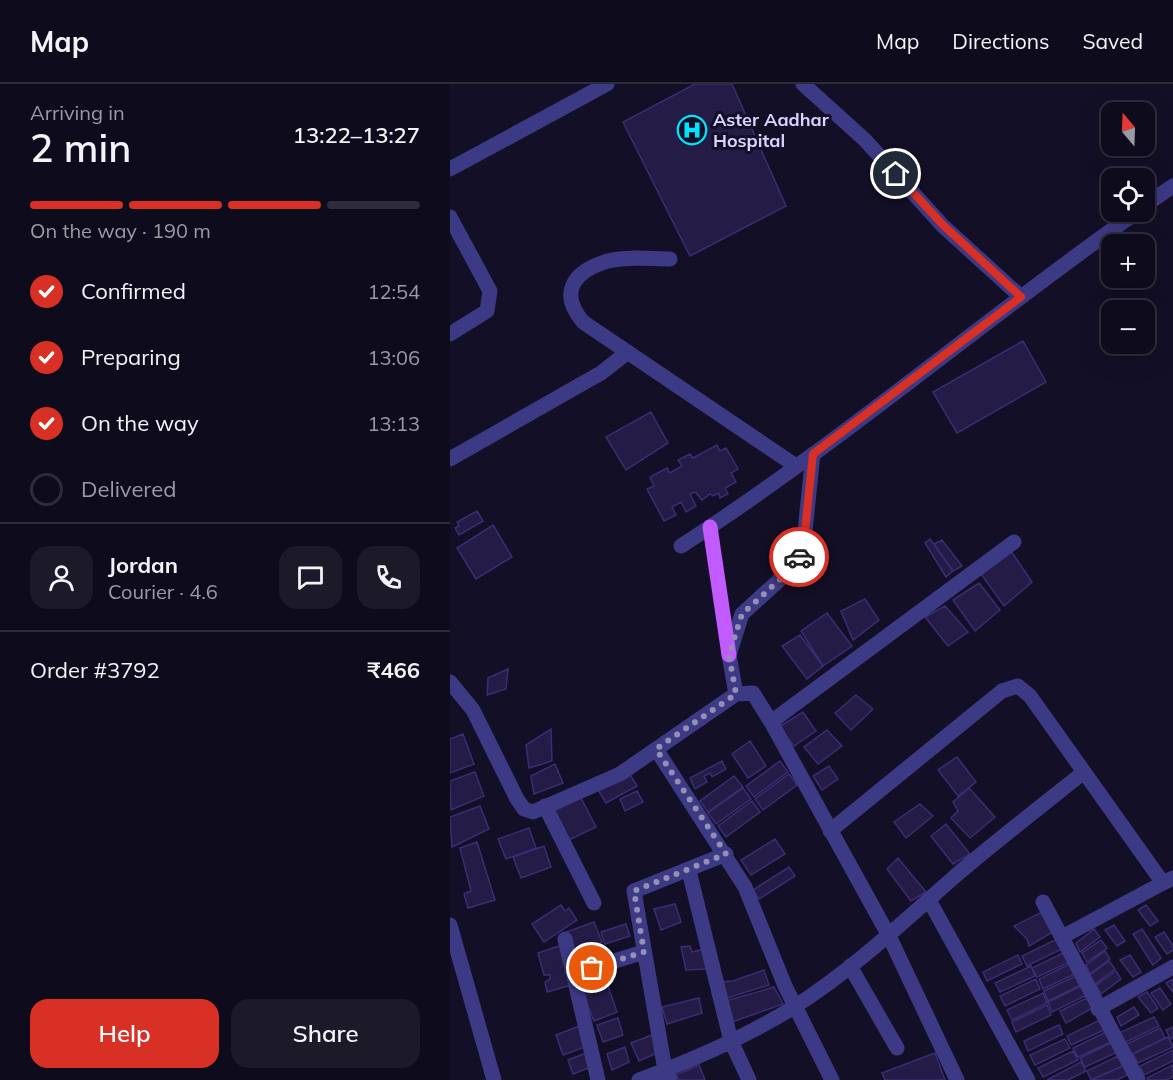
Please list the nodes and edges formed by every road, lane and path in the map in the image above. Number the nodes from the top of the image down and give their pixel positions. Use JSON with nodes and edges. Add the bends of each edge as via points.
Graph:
{"nodes":[{"id":1,"x":607,"y":84,"type":"edge"},
{"id":2,"x":803,"y":84,"type":"edge"},
{"id":3,"x":450,"y":169,"type":"edge"},
{"id":4,"x":1170,"y":194,"type":"edge"},
{"id":5,"x":1155,"y":201,"type":"edge"},
{"id":6,"x":450,"y":217,"type":"edge"},
{"id":7,"x":1123,"y":222,"type":"edge"},
{"id":8,"x":670,"y":259,"type":"dead end"},
{"id":9,"x":1021,"y":297,"type":"junction"},
{"id":10,"x":450,"y":334,"type":"edge"},
{"id":11,"x":628,"y":352,"type":"junction"},
{"id":12,"x":813,"y":454,"type":"junction"},
{"id":13,"x":450,"y":459,"type":"edge"},
{"id":14,"x":796,"y":466,"type":"junction"},
{"id":15,"x":710,"y":527,"type":"junction"},
{"id":16,"x":1014,"y":542,"type":"dead end"},
{"id":17,"x":681,"y":546,"type":"dead end"},
{"id":18,"x":729,"y":655,"type":"junction"},
{"id":19,"x":450,"y":682,"type":"edge"},
{"id":20,"x":736,"y":694,"type":"junction"},
{"id":21,"x":771,"y":722,"type":"junction"},
{"id":22,"x":656,"y":749,"type":"junction"},
{"id":23,"x":1084,"y":772,"type":"junction"},
{"id":24,"x":545,"y":807,"type":"junction"},
{"id":25,"x":830,"y":831,"type":"junction"},
{"id":26,"x":726,"y":854,"type":"junction"},
{"id":27,"x":689,"y":871,"type":"junction"},
{"id":28,"x":1168,"y":880,"type":"edge"},
{"id":29,"x":929,"y":900,"type":"junction"},
{"id":30,"x":1043,"y":902,"type":"dead end"},
{"id":31,"x":594,"y":903,"type":"dead end"},
{"id":32,"x":450,"y":925,"type":"edge"},
{"id":33,"x":889,"y":936,"type":"junction"},
{"id":34,"x":1062,"y":937,"type":"junction"},
{"id":35,"x":565,"y":939,"type":"dead end"},
{"id":36,"x":454,"y":952,"type":"edge"},
{"id":37,"x":644,"y":952,"type":"junction"},
{"id":38,"x":850,"y":966,"type":"junction"},
{"id":39,"x":1173,"y":967,"type":"edge"},
{"id":40,"x":575,"y":973,"type":"junction"},
{"id":41,"x":794,"y":1007,"type":"junction"},
{"id":42,"x":1098,"y":1009,"type":"junction"},
{"id":43,"x":731,"y":1041,"type":"junction"},
{"id":44,"x":897,"y":1048,"type":"dead end"},
{"id":45,"x":667,"y":1075,"type":"edge"},
{"id":46,"x":494,"y":1080,"type":"edge"},
{"id":47,"x":598,"y":1080,"type":"edge"},
{"id":48,"x":639,"y":1080,"type":"edge"},
{"id":49,"x":749,"y":1080,"type":"edge"},
{"id":50,"x":832,"y":1080,"type":"edge"},
{"id":51,"x":957,"y":1080,"type":"edge"},
{"id":52,"x":1028,"y":1080,"type":"edge"},
{"id":53,"x":1138,"y":1080,"type":"edge"}],
"edges":[{"from":1,"to":3,"type":"street"},
{"from":2,"to":9,"type":"street","via":[[865,140],[943,225]]},
{"from":4,"to":5,"type":"street"},
{"from":6,"to":10,"type":"street","via":[[490,291],[490,302],[487,311]]},
{"from":7,"to":9,"type":"street"},
{"from":8,"to":11,"type":"street","via":[[610,261],[584,271],[573,282],[570,296],[583,322]]},
{"from":9,"to":12,"type":"street"},
{"from":11,"to":13,"type":"street","via":[[592,378]]},
{"from":11,"to":14,"type":"street"},
{"from":12,"to":14,"type":"street"},
{"from":12,"to":18,"type":"street","via":[[798,563],[742,614]]},
{"from":14,"to":15,"type":"street"},
{"from":15,"to":17,"type":"street"},
{"from":15,"to":18,"type":"main road"},
{"from":16,"to":21,"type":"street"},
{"from":18,"to":20,"type":"street"},
{"from":19,"to":24,"type":"street","via":[[473,710],[524,809],[533,812]]},
{"from":20,"to":21,"type":"street","via":[[753,693]]},
{"from":20,"to":22,"type":"street"},
{"from":21,"to":25,"type":"street"},
{"from":22,"to":24,"type":"street","via":[[620,774]]},
{"from":22,"to":26,"type":"street"},
{"from":23,"to":25,"type":"street","via":[[1030,696],[1018,686],[1002,691]]},
{"from":23,"to":28,"type":"street"},
{"from":23,"to":29,"type":"street"},
{"from":24,"to":31,"type":"street"},
{"from":25,"to":33,"type":"street"},
{"from":26,"to":27,"type":"street"},
{"from":26,"to":41,"type":"street","via":[[745,886]]},
{"from":27,"to":37,"type":"street","via":[[634,891]]},
{"from":27,"to":43,"type":"street"},
{"from":28,"to":34,"type":"street"},
{"from":29,"to":33,"type":"street"},
{"from":29,"to":52,"type":"street"},
{"from":30,"to":34,"type":"street"},
{"from":32,"to":36,"type":"street"},
{"from":33,"to":38,"type":"street"},
{"from":33,"to":51,"type":"street"},
{"from":34,"to":42,"type":"street"},
{"from":35,"to":40,"type":"street"},
{"from":36,"to":46,"type":"street"},
{"from":37,"to":40,"type":"street"},
{"from":37,"to":45,"type":"street"},
{"from":38,"to":41,"type":"street"},
{"from":38,"to":44,"type":"street"},
{"from":39,"to":42,"type":"street"},
{"from":40,"to":47,"type":"street"},
{"from":41,"to":43,"type":"street"},
{"from":41,"to":50,"type":"street"},
{"from":42,"to":53,"type":"street"},
{"from":43,"to":45,"type":"street"},
{"from":43,"to":49,"type":"street"},
{"from":45,"to":48,"type":"street"}]}
